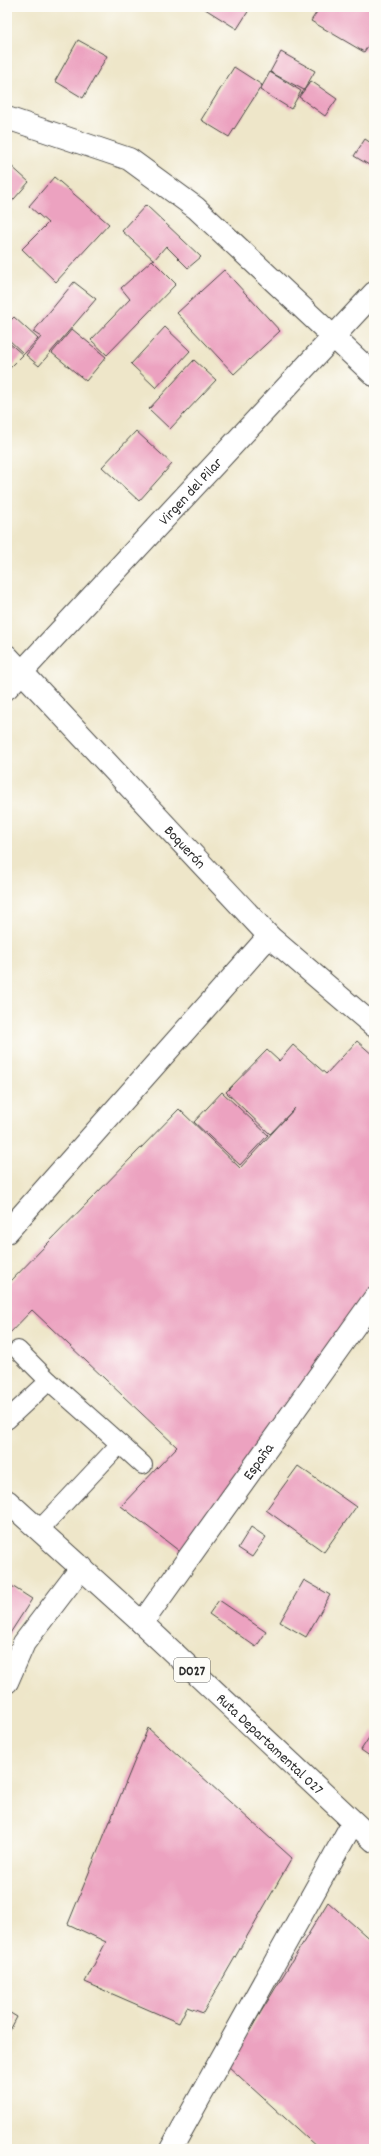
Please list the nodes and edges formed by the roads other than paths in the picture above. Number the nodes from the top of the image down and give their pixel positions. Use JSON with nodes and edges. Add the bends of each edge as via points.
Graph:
{"nodes":[{"id":1,"x":7,"y":118,"type":"edge"},
{"id":2,"x":374,"y":294,"type":"edge"},
{"id":3,"x":334,"y":336,"type":"junction"},
{"id":4,"x":374,"y":375,"type":"edge"},
{"id":5,"x":7,"y":656,"type":"edge"},
{"id":6,"x":23,"y":671,"type":"junction"},
{"id":7,"x":7,"y":688,"type":"edge"},
{"id":8,"x":269,"y":936,"type":"junction"},
{"id":9,"x":374,"y":1026,"type":"edge"},
{"id":10,"x":7,"y":1232,"type":"edge"},
{"id":11,"x":374,"y":1299,"type":"edge"},
{"id":12,"x":18,"y":1350,"type":"dead end"},
{"id":13,"x":49,"y":1381,"type":"junction"},
{"id":14,"x":7,"y":1420,"type":"edge"},
{"id":15,"x":120,"y":1444,"type":"junction"},
{"id":16,"x":143,"y":1465,"type":"dead end"},
{"id":17,"x":7,"y":1501,"type":"edge"},
{"id":18,"x":39,"y":1530,"type":"junction"},
{"id":19,"x":82,"y":1567,"type":"junction"},
{"id":20,"x":142,"y":1623,"type":"junction"},
{"id":21,"x":7,"y":1682,"type":"edge"},
{"id":22,"x":353,"y":1822,"type":"junction"},
{"id":23,"x":374,"y":1841,"type":"edge"},
{"id":24,"x":171,"y":2149,"type":"edge"}],
"edges":[{"from":1,"to":3,"type":"street","via":[[129,159],[196,208]]},
{"from":2,"to":3,"type":"street","name":"Virgen del Pilar"},
{"from":3,"to":4,"type":"street"},
{"from":3,"to":6,"type":"street","name":"Virgen del Pilar"},
{"from":5,"to":6,"type":"street","name":"Boquerón"},
{"from":6,"to":7,"type":"street","name":"Virgen del Pilar"},
{"from":6,"to":8,"type":"street","name":"Boquerón"},
{"from":8,"to":9,"type":"street","name":"Boquerón"},
{"from":8,"to":10,"type":"street"},
{"from":11,"to":20,"type":"street","name":"España"},
{"from":12,"to":13,"type":"lane"},
{"from":13,"to":14,"type":"lane"},
{"from":13,"to":15,"type":"lane"},
{"from":15,"to":16,"type":"lane"},
{"from":15,"to":18,"type":"lane"},
{"from":17,"to":18,"type":"street","name":"Ruta Departamental 027","number":"D027"},
{"from":18,"to":19,"type":"street","name":"Ruta Departamental 027","number":"D027"},
{"from":19,"to":20,"type":"street","name":"Ruta Departamental 027","number":"D027"},
{"from":19,"to":21,"type":"street","via":[[24,1643]]},
{"from":20,"to":22,"type":"street","name":"Ruta Departamental 027","number":"D027"},
{"from":22,"to":23,"type":"street","name":"Ruta Departamental 027","number":"D027"},
{"from":22,"to":24,"type":"street"}]}
